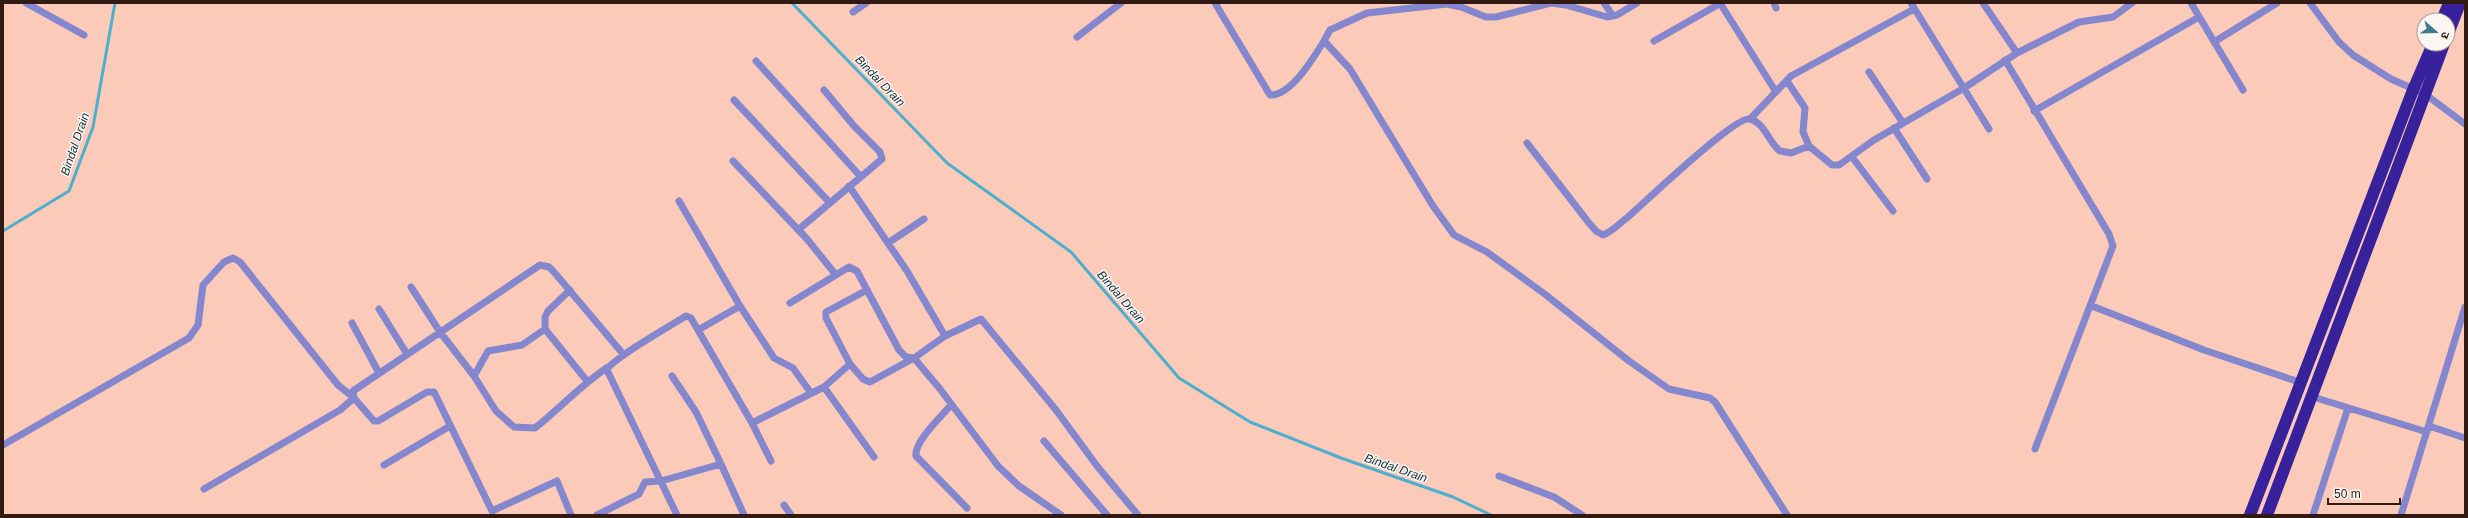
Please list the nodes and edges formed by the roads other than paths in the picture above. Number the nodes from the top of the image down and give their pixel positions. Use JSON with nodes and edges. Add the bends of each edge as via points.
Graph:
{"nodes":[{"id":1,"x":26,"y":3,"type":"edge"},
{"id":2,"x":866,"y":3,"type":"edge"},
{"id":3,"x":1121,"y":3,"type":"edge"},
{"id":4,"x":1215,"y":3,"type":"edge"},
{"id":5,"x":1604,"y":3,"type":"edge"},
{"id":6,"x":1637,"y":3,"type":"edge"},
{"id":7,"x":1720,"y":3,"type":"edge"},
{"id":8,"x":1984,"y":3,"type":"edge"},
{"id":9,"x":2132,"y":3,"type":"edge"},
{"id":10,"x":2191,"y":3,"type":"edge"},
{"id":11,"x":2277,"y":3,"type":"edge"},
{"id":12,"x":2310,"y":3,"type":"edge"},
{"id":13,"x":2460,"y":3,"type":"edge"},
{"id":14,"x":1912,"y":6,"type":"edge"},
{"id":15,"x":853,"y":12,"type":"dead end"},
{"id":16,"x":2456,"y":13,"type":"edge"},
{"id":17,"x":1613,"y":16,"type":"junction"},
{"id":18,"x":2199,"y":17,"type":"junction"},
{"id":19,"x":84,"y":36,"type":"dead end"},
{"id":20,"x":1077,"y":37,"type":"dead end"},
{"id":21,"x":1654,"y":40,"type":"dead end"},
{"id":22,"x":1324,"y":41,"type":"junction"},
{"id":23,"x":2214,"y":42,"type":"junction"},
{"id":24,"x":2017,"y":52,"type":"junction"},
{"id":25,"x":2430,"y":52,"type":"edge"},
{"id":26,"x":2441,"y":52,"type":"edge"},
{"id":27,"x":2005,"y":60,"type":"junction"},
{"id":28,"x":756,"y":61,"type":"dead end"},
{"id":29,"x":1869,"y":72,"type":"dead end"},
{"id":30,"x":1787,"y":81,"type":"junction"},
{"id":31,"x":1964,"y":88,"type":"junction"},
{"id":32,"x":824,"y":90,"type":"dead end"},
{"id":33,"x":2243,"y":90,"type":"dead end"},
{"id":34,"x":2413,"y":90,"type":"junction"},
{"id":35,"x":1776,"y":92,"type":"junction"},
{"id":36,"x":2425,"y":94,"type":"junction"},
{"id":37,"x":734,"y":100,"type":"dead end"},
{"id":38,"x":2034,"y":110,"type":"junction"},
{"id":39,"x":1750,"y":119,"type":"junction"},
{"id":40,"x":1903,"y":123,"type":"junction"},
{"id":41,"x":2465,"y":124,"type":"edge"},
{"id":42,"x":1894,"y":128,"type":"junction"},
{"id":43,"x":1989,"y":129,"type":"dead end"},
{"id":44,"x":1527,"y":143,"type":"dead end"},
{"id":45,"x":1809,"y":146,"type":"junction"},
{"id":46,"x":1852,"y":157,"type":"junction"},
{"id":47,"x":733,"y":161,"type":"dead end"},
{"id":48,"x":861,"y":177,"type":"junction"},
{"id":49,"x":1927,"y":179,"type":"dead end"},
{"id":50,"x":850,"y":186,"type":"junction"},
{"id":51,"x":679,"y":201,"type":"dead end"},
{"id":52,"x":830,"y":203,"type":"junction"},
{"id":53,"x":1893,"y":211,"type":"dead end"},
{"id":54,"x":924,"y":219,"type":"dead end"},
{"id":55,"x":798,"y":230,"type":"junction"},
{"id":56,"x":888,"y":243,"type":"junction"},
{"id":57,"x":836,"y":275,"type":"junction"},
{"id":58,"x":411,"y":287,"type":"dead end"},
{"id":59,"x":570,"y":290,"type":"junction"},
{"id":60,"x":867,"y":290,"type":"junction"},
{"id":61,"x":790,"y":303,"type":"dead end"},
{"id":62,"x":740,"y":306,"type":"junction"},
{"id":63,"x":2092,"y":306,"type":"junction"},
{"id":64,"x":2465,"y":307,"type":"edge"},
{"id":65,"x":379,"y":309,"type":"dead end"},
{"id":66,"x":352,"y":323,"type":"dead end"},
{"id":67,"x":545,"y":329,"type":"junction"},
{"id":68,"x":698,"y":330,"type":"junction"},
{"id":69,"x":440,"y":332,"type":"junction"},
{"id":70,"x":946,"y":336,"type":"junction"},
{"id":71,"x":407,"y":354,"type":"junction"},
{"id":72,"x":624,"y":355,"type":"junction"},
{"id":73,"x":914,"y":358,"type":"junction"},
{"id":74,"x":850,"y":364,"type":"junction"},
{"id":75,"x":608,"y":367,"type":"junction"},
{"id":76,"x":379,"y":373,"type":"junction"},
{"id":77,"x":474,"y":376,"type":"junction"},
{"id":78,"x":672,"y":376,"type":"dead end"},
{"id":79,"x":587,"y":381,"type":"junction"},
{"id":80,"x":2302,"y":383,"type":"junction"},
{"id":81,"x":824,"y":387,"type":"junction"},
{"id":82,"x":811,"y":393,"type":"junction"},
{"id":83,"x":2313,"y":397,"type":"junction"},
{"id":84,"x":353,"y":398,"type":"junction"},
{"id":85,"x":950,"y":406,"type":"junction"},
{"id":86,"x":2348,"y":408,"type":"junction"},
{"id":87,"x":752,"y":423,"type":"junction"},
{"id":88,"x":450,"y":426,"type":"junction"},
{"id":89,"x":2428,"y":429,"type":"junction"},
{"id":90,"x":2465,"y":438,"type":"edge"},
{"id":91,"x":1044,"y":441,"type":"dead end"},
{"id":92,"x":3,"y":445,"type":"edge"},
{"id":93,"x":2035,"y":449,"type":"dead end"},
{"id":94,"x":874,"y":457,"type":"dead end"},
{"id":95,"x":771,"y":461,"type":"dead end"},
{"id":96,"x":722,"y":464,"type":"junction"},
{"id":97,"x":384,"y":465,"type":"dead end"},
{"id":98,"x":1499,"y":476,"type":"dead end"},
{"id":99,"x":661,"y":480,"type":"junction"},
{"id":100,"x":204,"y":489,"type":"dead end"},
{"id":101,"x":784,"y":505,"type":"dead end"},
{"id":102,"x":967,"y":508,"type":"dead end"},
{"id":103,"x":572,"y":515,"type":"edge"},
{"id":104,"x":597,"y":515,"type":"edge"},
{"id":105,"x":677,"y":515,"type":"edge"},
{"id":106,"x":744,"y":515,"type":"edge"},
{"id":107,"x":791,"y":515,"type":"edge"},
{"id":108,"x":1061,"y":515,"type":"edge"},
{"id":109,"x":1107,"y":515,"type":"edge"},
{"id":110,"x":1138,"y":515,"type":"edge"},
{"id":111,"x":1582,"y":515,"type":"edge"},
{"id":112,"x":1787,"y":515,"type":"edge"},
{"id":113,"x":2250,"y":515,"type":"edge"},
{"id":114,"x":2267,"y":515,"type":"edge"},
{"id":115,"x":2313,"y":515,"type":"edge"},
{"id":116,"x":2401,"y":515,"type":"edge"}],
"edges":[{"from":1,"to":19,"type":"street"},
{"from":2,"to":15,"type":"street"},
{"from":3,"to":20,"type":"street"},
{"from":4,"to":22,"type":"street","via":[[1270,95],[1277,94],[1302,75]]},
{"from":5,"to":17,"type":"street"},
{"from":6,"to":17,"type":"street"},
{"from":7,"to":21,"type":"street"},
{"from":7,"to":35,"type":"street"},
{"from":8,"to":24,"type":"street"},
{"from":9,"to":24,"type":"street","via":[[2113,17],[2079,22]]},
{"from":10,"to":18,"type":"street"},
{"from":11,"to":23,"type":"street"},
{"from":12,"to":34,"type":"street","via":[[2352,55]]},
{"from":13,"to":16,"type":"highway"},
{"from":14,"to":30,"type":"street"},
{"from":14,"to":31,"type":"street"},
{"from":17,"to":22,"type":"street","via":[[1599,15],[1566,4],[1551,4],[1490,18],[1461,7],[1439,4],[1362,14],[1330,30]]},
{"from":18,"to":23,"type":"street"},
{"from":18,"to":38,"type":"street"},
{"from":22,"to":112,"type":"street","via":[[1350,69],[1433,206],[1454,235],[1487,252],[1669,389],[1710,398],[1715,402]]},
{"from":23,"to":33,"type":"street"},
{"from":24,"to":27,"type":"street"},
{"from":25,"to":34,"type":"highway"},
{"from":26,"to":36,"type":"highway"},
{"from":27,"to":31,"type":"street"},
{"from":27,"to":38,"type":"street"},
{"from":28,"to":48,"type":"street"},
{"from":29,"to":40,"type":"street"},
{"from":30,"to":35,"type":"street"},
{"from":30,"to":45,"type":"street","via":[[1805,108],[1803,132]]},
{"from":31,"to":40,"type":"street"},
{"from":31,"to":43,"type":"street"},
{"from":32,"to":48,"type":"street","via":[[881,154],[881,160]]},
{"from":34,"to":36,"type":"street"},
{"from":34,"to":80,"type":"highway"},
{"from":35,"to":39,"type":"street"},
{"from":36,"to":41,"type":"street"},
{"from":36,"to":83,"type":"highway"},
{"from":37,"to":52,"type":"street"},
{"from":38,"to":63,"type":"street","via":[[2112,240],[2112,253]]},
{"from":39,"to":44,"type":"street","via":[[1743,120],[1719,135],[1638,208],[1603,235],[1589,223]]},
{"from":39,"to":45,"type":"street","via":[[1763,129],[1780,151],[1791,153]]},
{"from":40,"to":42,"type":"street"},
{"from":42,"to":46,"type":"street"},
{"from":42,"to":49,"type":"street"},
{"from":45,"to":46,"type":"street","via":[[1836,166]]},
{"from":46,"to":53,"type":"street"},
{"from":47,"to":55,"type":"street"},
{"from":48,"to":50,"type":"street"},
{"from":50,"to":52,"type":"street"},
{"from":50,"to":56,"type":"street"},
{"from":51,"to":62,"type":"street"},
{"from":52,"to":55,"type":"street"},
{"from":54,"to":56,"type":"street"},
{"from":55,"to":57,"type":"street"},
{"from":56,"to":70,"type":"street"},
{"from":57,"to":60,"type":"street","via":[[846,268],[854,268]]},
{"from":57,"to":61,"type":"street"},
{"from":58,"to":69,"type":"street"},
{"from":59,"to":67,"type":"street","via":[[548,311]]},
{"from":59,"to":69,"type":"street","via":[[549,267],[535,266]]},
{"from":59,"to":72,"type":"street"},
{"from":60,"to":73,"type":"street","via":[[899,350]]},
{"from":60,"to":74,"type":"street","via":[[826,312],[826,318]]},
{"from":62,"to":68,"type":"street"},
{"from":62,"to":82,"type":"street","via":[[774,358],[793,368]]},
{"from":63,"to":80,"type":"street","via":[[2204,350]]},
{"from":63,"to":93,"type":"street"},
{"from":64,"to":89,"type":"street"},
{"from":65,"to":71,"type":"street"},
{"from":66,"to":76,"type":"street"},
{"from":67,"to":77,"type":"street","via":[[522,345],[488,351]]},
{"from":67,"to":79,"type":"street"},
{"from":68,"to":72,"type":"street","via":[[691,318],[686,316]]},
{"from":68,"to":87,"type":"street"},
{"from":69,"to":71,"type":"street"},
{"from":69,"to":77,"type":"street"},
{"from":70,"to":73,"type":"street"},
{"from":70,"to":110,"type":"street","via":[[977,320],[984,321]]},
{"from":71,"to":76,"type":"street"},
{"from":72,"to":75,"type":"street"},
{"from":73,"to":74,"type":"street","via":[[870,382],[863,379]]},
{"from":73,"to":85,"type":"street","via":[[940,389]]},
{"from":74,"to":81,"type":"street"},
{"from":75,"to":79,"type":"street"},
{"from":75,"to":99,"type":"street","via":[[608,372]]},
{"from":76,"to":84,"type":"street","via":[[355,388]]},
{"from":77,"to":79,"type":"street","via":[[496,411],[508,422],[514,427],[535,428]]},
{"from":78,"to":96,"type":"street","via":[[696,412]]},
{"from":80,"to":113,"type":"highway"},
{"from":81,"to":82,"type":"street"},
{"from":81,"to":94,"type":"street"},
{"from":82,"to":87,"type":"street"},
{"from":83,"to":86,"type":"street"},
{"from":83,"to":114,"type":"highway"},
{"from":84,"to":88,"type":"street","via":[[368,418],[378,421],[432,391],[436,394]]},
{"from":84,"to":92,"type":"street","via":[[338,385],[240,262],[233,258],[224,262],[203,285],[198,325],[189,338]]},
{"from":84,"to":100,"type":"street","via":[[340,410]]},
{"from":85,"to":102,"type":"street","via":[[923,438],[916,449],[916,456]]},
{"from":85,"to":108,"type":"street","via":[[998,466],[1020,486]]},
{"from":86,"to":89,"type":"street"},
{"from":86,"to":115,"type":"street"},
{"from":87,"to":95,"type":"street"},
{"from":88,"to":97,"type":"street"},
{"from":88,"to":103,"type":"street","via":[[492,511],[557,481]]},
{"from":89,"to":90,"type":"street"},
{"from":89,"to":116,"type":"street"},
{"from":91,"to":109,"type":"street"},
{"from":96,"to":99,"type":"street"},
{"from":96,"to":106,"type":"street"},
{"from":98,"to":111,"type":"street","via":[[1554,497]]},
{"from":99,"to":104,"type":"street","via":[[645,482],[639,494]]},
{"from":99,"to":105,"type":"street"},
{"from":101,"to":107,"type":"street"}]}
